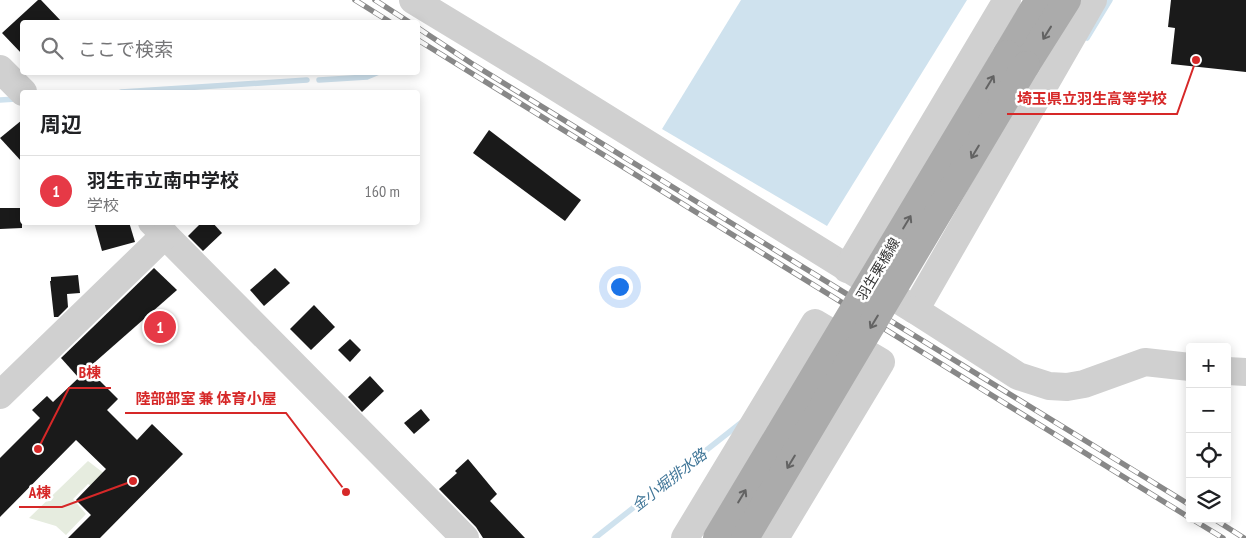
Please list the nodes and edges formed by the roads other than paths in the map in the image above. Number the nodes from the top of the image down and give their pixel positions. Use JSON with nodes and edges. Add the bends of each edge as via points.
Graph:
{"nodes":[{"id":1,"x":413,"y":0,"type":"edge"},
{"id":2,"x":1007,"y":0,"type":"edge"},
{"id":3,"x":1039,"y":0,"type":"edge"},
{"id":4,"x":1067,"y":0,"type":"edge"},
{"id":5,"x":1093,"y":0,"type":"edge"},
{"id":6,"x":1017,"y":60,"type":"junction"},
{"id":7,"x":0,"y":69,"type":"edge"},
{"id":8,"x":21,"y":90,"type":"edge"},
{"id":9,"x":158,"y":229,"type":"edge"},
{"id":10,"x":847,"y":269,"type":"junction"},
{"id":11,"x":915,"y":310,"type":"junction"},
{"id":12,"x":1186,"y":367,"type":"edge"},
{"id":13,"x":1231,"y":371,"type":"edge"},
{"id":14,"x":1246,"y":372,"type":"edge"},
{"id":15,"x":0,"y":395,"type":"edge"},
{"id":16,"x":465,"y":538,"type":"edge"},
{"id":17,"x":684,"y":538,"type":"edge"},
{"id":18,"x":717,"y":538,"type":"edge"},
{"id":19,"x":746,"y":538,"type":"edge"},
{"id":20,"x":775,"y":538,"type":"edge"}],
"edges":[{"from":1,"to":10,"type":"street"},
{"from":2,"to":10,"type":"street"},
{"from":3,"to":6,"type":"main road","name":"羽生栗橋線"},
{"from":4,"to":6,"type":"main road","name":"羽生栗橋線","one_way":true},
{"from":5,"to":11,"type":"street"},
{"from":18,"to":6,"type":"main road","name":"羽生栗橋線","one_way":true,"bridge":true},
{"from":6,"to":19,"type":"main road","name":"羽生栗橋線","one_way":true,"bridge":true},
{"from":7,"to":8,"type":"street"},
{"from":9,"to":15,"type":"street"},
{"from":9,"to":16,"type":"street"},
{"from":10,"to":11,"type":"street"},
{"from":11,"to":12,"type":"street","via":[[1018,376],[1049,386],[1084,384],[1145,362]]},
{"from":13,"to":14,"type":"street"},
{"from":17,"to":20,"type":"street","via":[[815,323],[881,362]]}]}
